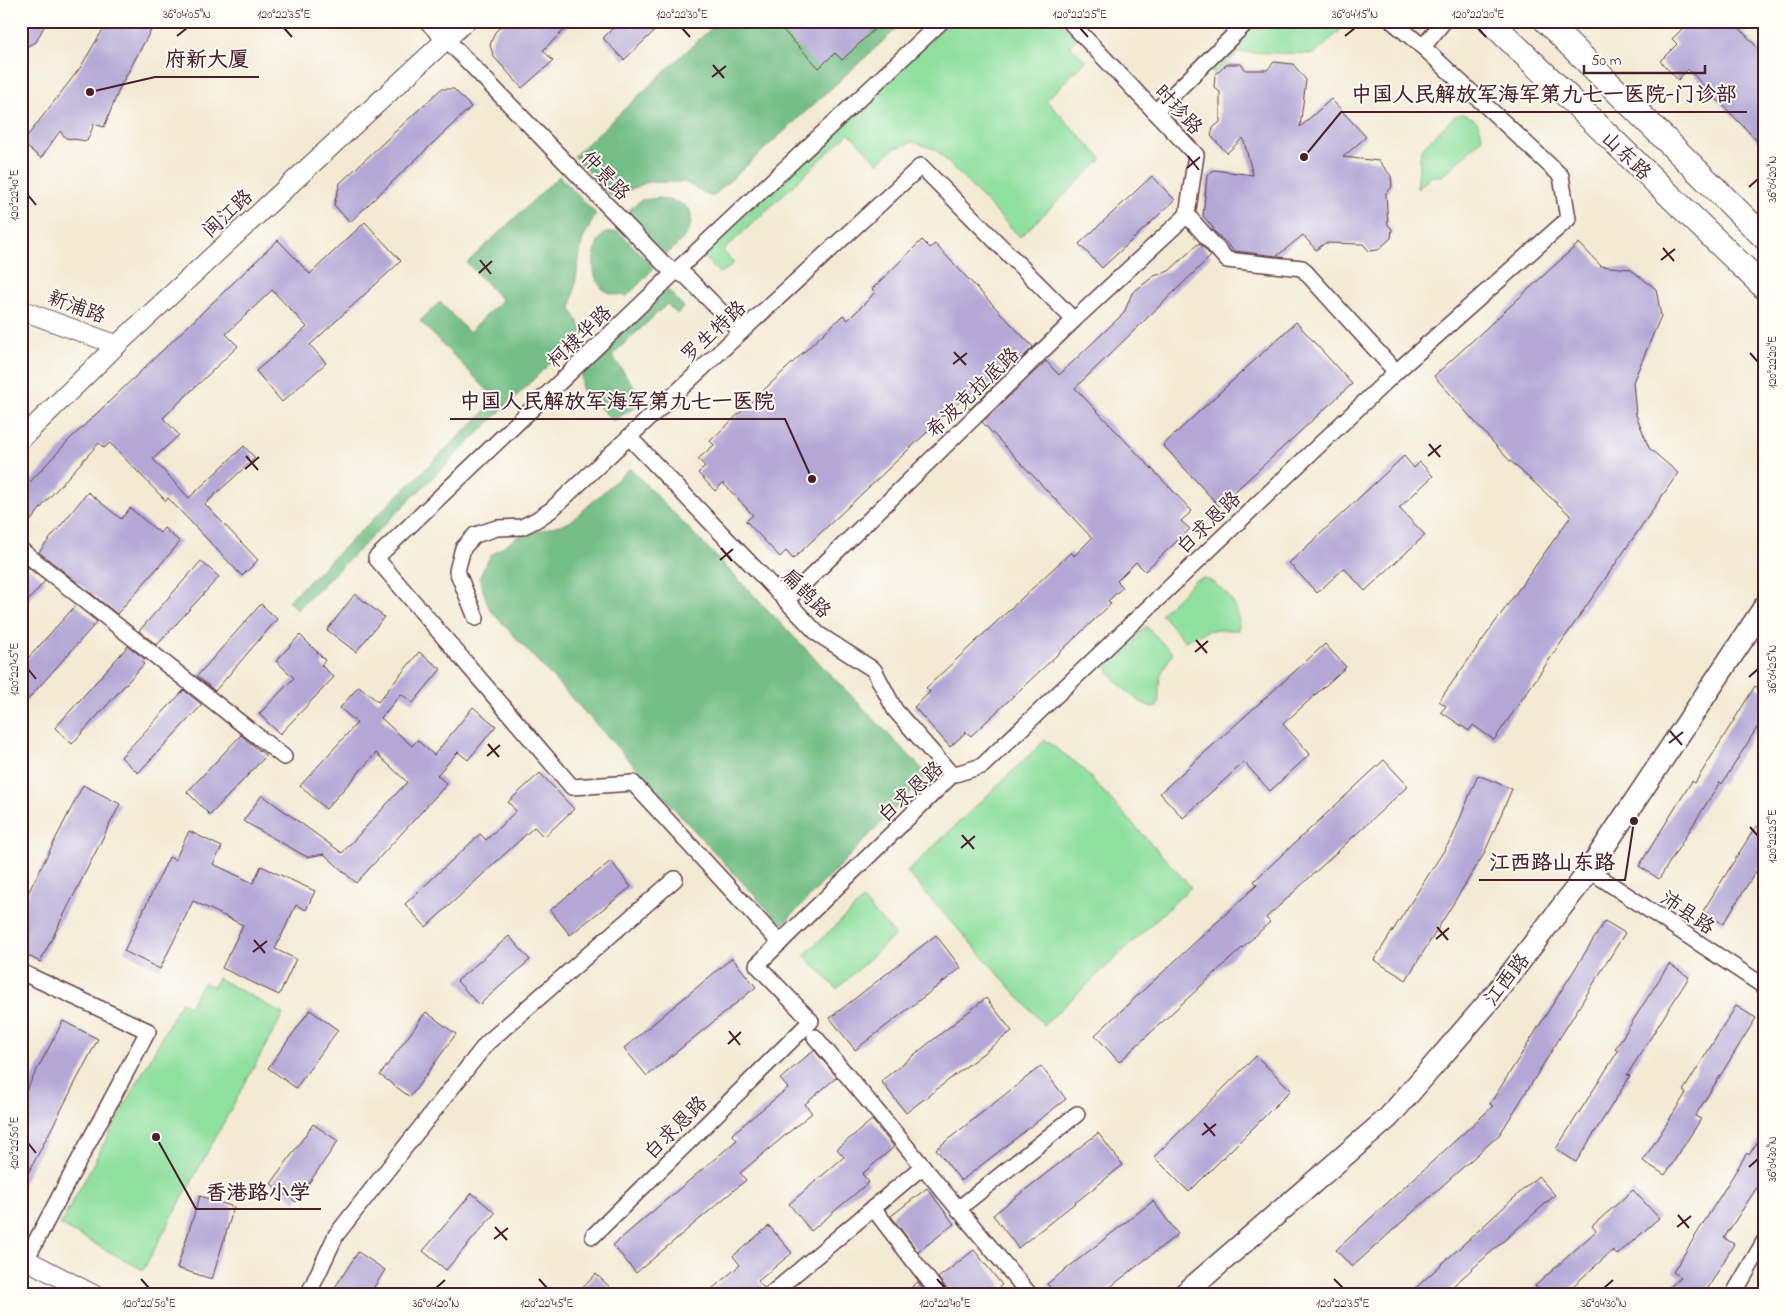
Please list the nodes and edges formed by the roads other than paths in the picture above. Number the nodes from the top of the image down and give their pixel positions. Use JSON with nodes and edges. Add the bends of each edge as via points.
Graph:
{"nodes":[{"id":1,"x":429,"y":21,"type":"edge"},
{"id":2,"x":466,"y":21,"type":"edge"},
{"id":3,"x":942,"y":21,"type":"edge"},
{"id":4,"x":1069,"y":21,"type":"edge"},
{"id":5,"x":1248,"y":21,"type":"edge"},
{"id":6,"x":1392,"y":21,"type":"edge"},
{"id":7,"x":1444,"y":21,"type":"edge"},
{"id":8,"x":1490,"y":21,"type":"edge"},
{"id":9,"x":1546,"y":21,"type":"edge"},
{"id":10,"x":446,"y":40,"type":"junction"},
{"id":11,"x":1423,"y":47,"type":"junction"},
{"id":12,"x":1155,"y":112,"type":"junction"},
{"id":13,"x":1188,"y":215,"type":"junction"},
{"id":14,"x":1765,"y":238,"type":"edge"},
{"id":15,"x":676,"y":271,"type":"junction"},
{"id":16,"x":1765,"y":288,"type":"edge"},
{"id":17,"x":21,"y":310,"type":"edge"},
{"id":18,"x":1074,"y":320,"type":"junction"},
{"id":19,"x":741,"y":332,"type":"junction"},
{"id":20,"x":117,"y":345,"type":"junction"},
{"id":21,"x":1396,"y":372,"type":"junction"},
{"id":22,"x":629,"y":437,"type":"junction"},
{"id":23,"x":21,"y":439,"type":"edge"},
{"id":24,"x":21,"y":550,"type":"edge"},
{"id":25,"x":787,"y":600,"type":"junction"},
{"id":26,"x":1765,"y":606,"type":"edge"},
{"id":27,"x":476,"y":618,"type":"dead end"},
{"id":28,"x":284,"y":757,"type":"dead end"},
{"id":29,"x":952,"y":775,"type":"junction"},
{"id":30,"x":1588,"y":870,"type":"junction"},
{"id":31,"x":675,"y":879,"type":"dead end"},
{"id":32,"x":780,"y":943,"type":"junction"},
{"id":33,"x":21,"y":972,"type":"edge"},
{"id":34,"x":1765,"y":987,"type":"edge"},
{"id":35,"x":815,"y":1037,"type":"dead end"},
{"id":36,"x":1076,"y":1114,"type":"dead end"},
{"id":37,"x":923,"y":1166,"type":"junction"},
{"id":38,"x":873,"y":1208,"type":"junction"},
{"id":39,"x":958,"y":1209,"type":"junction"},
{"id":40,"x":593,"y":1236,"type":"dead end"},
{"id":41,"x":1765,"y":1240,"type":"edge"},
{"id":42,"x":23,"y":1262,"type":"edge"},
{"id":43,"x":94,"y":1295,"type":"edge"},
{"id":44,"x":308,"y":1295,"type":"edge"},
{"id":45,"x":770,"y":1295,"type":"edge"},
{"id":46,"x":940,"y":1295,"type":"edge"},
{"id":47,"x":1030,"y":1295,"type":"edge"},
{"id":48,"x":1183,"y":1295,"type":"edge"},
{"id":49,"x":1732,"y":1295,"type":"edge"}],
"edges":[{"from":1,"to":10,"type":"street"},
{"from":2,"to":10,"type":"street","name":"闽江路"},
{"from":3,"to":15,"type":"street","name":"柯棣华路"},
{"from":4,"to":12,"type":"street","name":"时珍路"},
{"from":5,"to":12,"type":"street"},
{"from":6,"to":11,"type":"street"},
{"from":7,"to":11,"type":"street"},
{"from":8,"to":16,"type":"main road","name":"山东路"},
{"from":9,"to":14,"type":"main road","name":"山东路"},
{"from":10,"to":15,"type":"street","name":"仲景路","via":[[666,266]]},
{"from":10,"to":20,"type":"street","name":"闽江路"},
{"from":11,"to":21,"type":"street","name":"白求恩路","via":[[1561,176],[1568,218]]},
{"from":12,"to":13,"type":"street","name":"时珍路","via":[[1196,155]]},
{"from":13,"to":18,"type":"street","name":"希波克拉底路"},
{"from":13,"to":21,"type":"street","via":[[1227,260],[1302,268]]},
{"from":15,"to":19,"type":"street","name":"仲景路","via":[[687,277]]},
{"from":15,"to":32,"type":"street","name":"柯棣华路","via":[[376,558],[572,787],[633,783]]},
{"from":17,"to":20,"type":"street","name":"新浦路"},
{"from":18,"to":19,"type":"street","name":"罗生特路","via":[[922,166]]},
{"from":18,"to":25,"type":"street","name":"希波克拉底路"},
{"from":19,"to":22,"type":"street","name":"罗生特路"},
{"from":20,"to":23,"type":"street","name":"闽江路"},
{"from":21,"to":29,"type":"street","name":"白求恩路","via":[[982,766]]},
{"from":22,"to":25,"type":"street","name":"扁鹊路"},
{"from":22,"to":27,"type":"street","name":"罗生特路","via":[[551,510],[522,527],[497,528],[475,536],[463,548],[457,571]]},
{"from":24,"to":28,"type":"street"},
{"from":25,"to":29,"type":"street","name":"扁鹊路","via":[[818,634],[874,670],[895,710]]},
{"from":26,"to":30,"type":"main road","name":"江西路"},
{"from":29,"to":32,"type":"street","name":"白求恩路"},
{"from":30,"to":34,"type":"street","name":"沛县路"},
{"from":30,"to":48,"type":"main road","name":"江西路","via":[[1492,998],[1388,1118]]},
{"from":31,"to":44,"type":"street","via":[[487,1043],[336,1235]]},
{"from":32,"to":40,"type":"street","name":"白求恩路","via":[[757,965],[811,1021]]},
{"from":33,"to":42,"type":"street","via":[[148,1031]]},
{"from":35,"to":37,"type":"street"},
{"from":36,"to":39,"type":"street"},
{"from":37,"to":38,"type":"street"},
{"from":37,"to":39,"type":"street"},
{"from":38,"to":45,"type":"street"},
{"from":38,"to":46,"type":"street"},
{"from":39,"to":47,"type":"street"},
{"from":41,"to":49,"type":"street"},
{"from":42,"to":43,"type":"street"}]}
